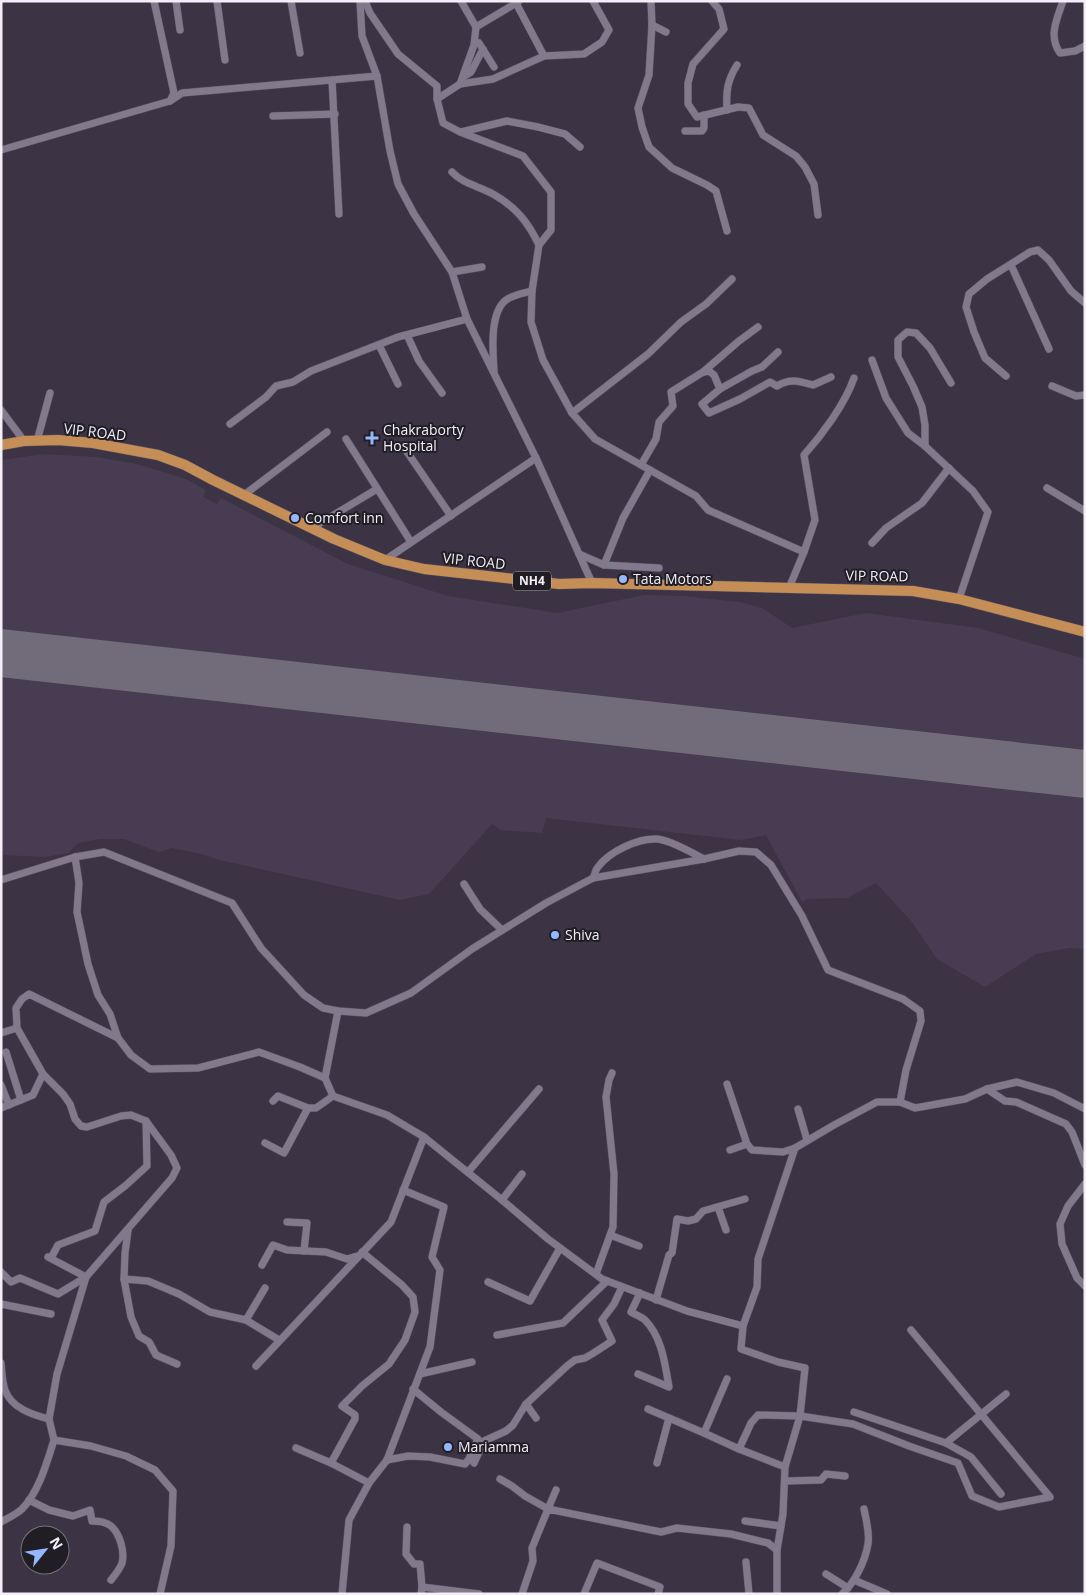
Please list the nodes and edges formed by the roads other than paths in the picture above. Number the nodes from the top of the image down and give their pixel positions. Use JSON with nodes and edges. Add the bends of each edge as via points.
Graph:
{"nodes":[{"id":1,"x":154,"y":1,"type":"edge"},
{"id":2,"x":176,"y":1,"type":"edge"},
{"id":3,"x":217,"y":1,"type":"edge"},
{"id":4,"x":291,"y":1,"type":"edge"},
{"id":5,"x":360,"y":1,"type":"edge"},
{"id":6,"x":365,"y":1,"type":"edge"},
{"id":7,"x":461,"y":1,"type":"edge"},
{"id":8,"x":593,"y":1,"type":"edge"},
{"id":9,"x":651,"y":1,"type":"edge"},
{"id":10,"x":712,"y":1,"type":"edge"},
{"id":11,"x":1063,"y":1,"type":"edge"},
{"id":12,"x":518,"y":2,"type":"edge"},
{"id":13,"x":652,"y":25,"type":"junction"},
{"id":14,"x":476,"y":27,"type":"junction"},
{"id":15,"x":180,"y":30,"type":"dead end"},
{"id":16,"x":666,"y":32,"type":"dead end"},
{"id":17,"x":1085,"y":46,"type":"edge"},
{"id":18,"x":300,"y":53,"type":"dead end"},
{"id":19,"x":544,"y":56,"type":"junction"},
{"id":20,"x":225,"y":60,"type":"dead end"},
{"id":21,"x":737,"y":65,"type":"dead end"},
{"id":22,"x":494,"y":67,"type":"dead end"},
{"id":23,"x":377,"y":76,"type":"junction"},
{"id":24,"x":332,"y":80,"type":"junction"},
{"id":25,"x":462,"y":81,"type":"junction"},
{"id":26,"x":436,"y":99,"type":"junction"},
{"id":27,"x":170,"y":101,"type":"junction"},
{"id":28,"x":727,"y":110,"type":"junction"},
{"id":29,"x":335,"y":114,"type":"junction"},
{"id":30,"x":704,"y":115,"type":"junction"},
{"id":31,"x":273,"y":116,"type":"dead end"},
{"id":32,"x":685,"y":131,"type":"dead end"},
{"id":33,"x":460,"y":132,"type":"junction"},
{"id":34,"x":580,"y":147,"type":"dead end"},
{"id":35,"x":1,"y":150,"type":"edge"},
{"id":36,"x":452,"y":172,"type":"dead end"},
{"id":37,"x":339,"y":214,"type":"dead end"},
{"id":38,"x":818,"y":215,"type":"dead end"},
{"id":39,"x":727,"y":232,"type":"dead end"},
{"id":40,"x":539,"y":246,"type":"junction"},
{"id":41,"x":1011,"y":265,"type":"junction"},
{"id":42,"x":482,"y":268,"type":"dead end"},
{"id":43,"x":452,"y":272,"type":"junction"},
{"id":44,"x":732,"y":279,"type":"dead end"},
{"id":45,"x":532,"y":291,"type":"junction"},
{"id":46,"x":1085,"y":303,"type":"edge"},
{"id":47,"x":467,"y":319,"type":"junction"},
{"id":48,"x":758,"y":327,"type":"dead end"},
{"id":49,"x":408,"y":335,"type":"junction"},
{"id":50,"x":379,"y":345,"type":"junction"},
{"id":51,"x":1049,"y":349,"type":"dead end"},
{"id":52,"x":778,"y":352,"type":"dead end"},
{"id":53,"x":872,"y":360,"type":"dead end"},
{"id":54,"x":703,"y":372,"type":"junction"},
{"id":55,"x":495,"y":375,"type":"junction"},
{"id":56,"x":1006,"y":376,"type":"dead end"},
{"id":57,"x":831,"y":377,"type":"dead end"},
{"id":58,"x":854,"y":378,"type":"dead end"},
{"id":59,"x":951,"y":383,"type":"dead end"},
{"id":60,"x":398,"y":384,"type":"dead end"},
{"id":61,"x":1052,"y":386,"type":"dead end"},
{"id":62,"x":720,"y":389,"type":"junction"},
{"id":63,"x":50,"y":393,"type":"dead end"},
{"id":64,"x":442,"y":393,"type":"dead end"},
{"id":65,"x":1085,"y":395,"type":"edge"},
{"id":66,"x":1,"y":410,"type":"edge"},
{"id":67,"x":572,"y":413,"type":"junction"},
{"id":68,"x":230,"y":424,"type":"dead end"},
{"id":69,"x":327,"y":432,"type":"dead end"},
{"id":70,"x":346,"y":439,"type":"dead end"},
{"id":71,"x":24,"y":441,"type":"junction"},
{"id":72,"x":37,"y":441,"type":"junction"},
{"id":73,"x":1,"y":445,"type":"edge"},
{"id":74,"x":404,"y":446,"type":"dead end"},
{"id":75,"x":925,"y":446,"type":"junction"},
{"id":76,"x":536,"y":458,"type":"junction"},
{"id":77,"x":641,"y":465,"type":"junction"},
{"id":78,"x":949,"y":468,"type":"junction"},
{"id":79,"x":650,"y":470,"type":"junction"},
{"id":80,"x":1047,"y":488,"type":"dead end"},
{"id":81,"x":377,"y":489,"type":"junction"},
{"id":82,"x":244,"y":496,"type":"junction"},
{"id":83,"x":1085,"y":511,"type":"edge"},
{"id":84,"x":451,"y":516,"type":"junction"},
{"id":85,"x":312,"y":528,"type":"junction"},
{"id":86,"x":411,"y":542,"type":"junction"},
{"id":87,"x":872,"y":543,"type":"dead end"},
{"id":88,"x":804,"y":552,"type":"junction"},
{"id":89,"x":579,"y":554,"type":"junction"},
{"id":90,"x":385,"y":560,"type":"junction"},
{"id":91,"x":604,"y":565,"type":"junction"},
{"id":92,"x":659,"y":568,"type":"dead end"},
{"id":93,"x":592,"y":582,"type":"junction"},
{"id":94,"x":790,"y":588,"type":"junction"},
{"id":95,"x":959,"y":598,"type":"junction"},
{"id":96,"x":1085,"y":632,"type":"edge"},
{"id":97,"x":75,"y":857,"type":"junction"},
{"id":98,"x":704,"y":859,"type":"junction"},
{"id":99,"x":593,"y":878,"type":"junction"},
{"id":100,"x":1,"y":880,"type":"edge"},
{"id":101,"x":464,"y":884,"type":"dead end"},
{"id":102,"x":502,"y":930,"type":"junction"},
{"id":103,"x":338,"y":1011,"type":"junction"},
{"id":104,"x":17,"y":1028,"type":"junction"},
{"id":105,"x":1,"y":1033,"type":"edge"},
{"id":106,"x":118,"y":1038,"type":"junction"},
{"id":107,"x":6,"y":1052,"type":"dead end"},
{"id":108,"x":612,"y":1073,"type":"dead end"},
{"id":109,"x":42,"y":1074,"type":"junction"},
{"id":110,"x":325,"y":1078,"type":"junction"},
{"id":111,"x":727,"y":1084,"type":"dead end"},
{"id":112,"x":1,"y":1085,"type":"edge"},
{"id":113,"x":539,"y":1089,"type":"dead end"},
{"id":114,"x":987,"y":1089,"type":"junction"},
{"id":115,"x":333,"y":1096,"type":"junction"},
{"id":116,"x":21,"y":1100,"type":"junction"},
{"id":117,"x":272,"y":1101,"type":"dead end"},
{"id":118,"x":900,"y":1102,"type":"junction"},
{"id":119,"x":3,"y":1106,"type":"edge"},
{"id":120,"x":308,"y":1108,"type":"junction"},
{"id":121,"x":798,"y":1109,"type":"dead end"},
{"id":122,"x":1085,"y":1109,"type":"edge"},
{"id":123,"x":146,"y":1121,"type":"junction"},
{"id":124,"x":424,"y":1137,"type":"junction"},
{"id":125,"x":807,"y":1140,"type":"junction"},
{"id":126,"x":265,"y":1143,"type":"dead end"},
{"id":127,"x":747,"y":1144,"type":"junction"},
{"id":128,"x":795,"y":1148,"type":"junction"},
{"id":129,"x":730,"y":1150,"type":"dead end"},
{"id":130,"x":1085,"y":1165,"type":"edge"},
{"id":131,"x":468,"y":1172,"type":"junction"},
{"id":132,"x":522,"y":1174,"type":"dead end"},
{"id":133,"x":1085,"y":1184,"type":"edge"},
{"id":134,"x":403,"y":1190,"type":"junction"},
{"id":135,"x":745,"y":1199,"type":"dead end"},
{"id":136,"x":502,"y":1200,"type":"junction"},
{"id":137,"x":718,"y":1206,"type":"junction"},
{"id":138,"x":287,"y":1222,"type":"dead end"},
{"id":139,"x":132,"y":1224,"type":"junction"},
{"id":140,"x":726,"y":1230,"type":"dead end"},
{"id":141,"x":610,"y":1236,"type":"junction"},
{"id":142,"x":639,"y":1246,"type":"dead end"},
{"id":143,"x":560,"y":1248,"type":"junction"},
{"id":144,"x":304,"y":1251,"type":"junction"},
{"id":145,"x":360,"y":1254,"type":"junction"},
{"id":146,"x":262,"y":1265,"type":"dead end"},
{"id":147,"x":1,"y":1272,"type":"edge"},
{"id":148,"x":596,"y":1274,"type":"junction"},
{"id":149,"x":86,"y":1277,"type":"junction"},
{"id":150,"x":124,"y":1279,"type":"junction"},
{"id":151,"x":607,"y":1281,"type":"junction"},
{"id":152,"x":488,"y":1282,"type":"dead end"},
{"id":153,"x":1085,"y":1286,"type":"edge"},
{"id":154,"x":622,"y":1287,"type":"junction"},
{"id":155,"x":265,"y":1288,"type":"dead end"},
{"id":156,"x":640,"y":1294,"type":"junction"},
{"id":157,"x":656,"y":1300,"type":"junction"},
{"id":158,"x":1,"y":1304,"type":"edge"},
{"id":159,"x":52,"y":1314,"type":"dead end"},
{"id":160,"x":246,"y":1320,"type":"junction"},
{"id":161,"x":743,"y":1326,"type":"junction"},
{"id":162,"x":910,"y":1330,"type":"dead end"},
{"id":163,"x":497,"y":1335,"type":"dead end"},
{"id":164,"x":280,"y":1340,"type":"junction"},
{"id":165,"x":472,"y":1362,"type":"dead end"},
{"id":166,"x":1,"y":1363,"type":"edge"},
{"id":167,"x":177,"y":1364,"type":"dead end"},
{"id":168,"x":256,"y":1366,"type":"dead end"},
{"id":169,"x":420,"y":1374,"type":"junction"},
{"id":170,"x":638,"y":1374,"type":"dead end"},
{"id":171,"x":727,"y":1379,"type":"dead end"},
{"id":172,"x":413,"y":1388,"type":"junction"},
{"id":173,"x":1006,"y":1394,"type":"dead end"},
{"id":174,"x":526,"y":1404,"type":"junction"},
{"id":175,"x":648,"y":1409,"type":"dead end"},
{"id":176,"x":854,"y":1412,"type":"dead end"},
{"id":177,"x":980,"y":1415,"type":"junction"},
{"id":178,"x":800,"y":1416,"type":"junction"},
{"id":179,"x":536,"y":1418,"type":"dead end"},
{"id":180,"x":668,"y":1418,"type":"junction"},
{"id":181,"x":49,"y":1419,"type":"junction"},
{"id":182,"x":704,"y":1433,"type":"junction"},
{"id":183,"x":54,"y":1440,"type":"junction"},
{"id":184,"x":946,"y":1443,"type":"junction"},
{"id":185,"x":296,"y":1448,"type":"dead end"},
{"id":186,"x":739,"y":1448,"type":"junction"},
{"id":187,"x":387,"y":1460,"type":"junction"},
{"id":188,"x":331,"y":1463,"type":"junction"},
{"id":189,"x":474,"y":1463,"type":"dead end"},
{"id":190,"x":657,"y":1463,"type":"dead end"},
{"id":191,"x":785,"y":1467,"type":"junction"},
{"id":192,"x":845,"y":1476,"type":"dead end"},
{"id":193,"x":500,"y":1479,"type":"dead end"},
{"id":194,"x":785,"y":1481,"type":"junction"},
{"id":195,"x":369,"y":1483,"type":"junction"},
{"id":196,"x":556,"y":1490,"type":"dead end"},
{"id":197,"x":1001,"y":1494,"type":"dead end"},
{"id":198,"x":28,"y":1500,"type":"junction"},
{"id":199,"x":548,"y":1509,"type":"junction"},
{"id":200,"x":864,"y":1509,"type":"dead end"},
{"id":201,"x":745,"y":1521,"type":"dead end"},
{"id":202,"x":1,"y":1522,"type":"edge"},
{"id":203,"x":781,"y":1526,"type":"junction"},
{"id":204,"x":407,"y":1527,"type":"dead end"},
{"id":205,"x":778,"y":1550,"type":"junction"},
{"id":206,"x":746,"y":1562,"type":"dead end"},
{"id":207,"x":826,"y":1574,"type":"dead end"},
{"id":208,"x":111,"y":1580,"type":"dead end"},
{"id":209,"x":854,"y":1580,"type":"junction"},
{"id":210,"x":421,"y":1590,"type":"edge"},
{"id":211,"x":845,"y":1591,"type":"edge"},
{"id":212,"x":160,"y":1594,"type":"edge"},
{"id":213,"x":342,"y":1594,"type":"edge"},
{"id":214,"x":479,"y":1594,"type":"edge"},
{"id":215,"x":522,"y":1594,"type":"edge"},
{"id":216,"x":584,"y":1594,"type":"edge"},
{"id":217,"x":658,"y":1594,"type":"edge"},
{"id":218,"x":748,"y":1594,"type":"edge"},
{"id":219,"x":777,"y":1594,"type":"edge"},
{"id":220,"x":888,"y":1594,"type":"edge"}],
"edges":[{"from":1,"to":27,"type":"street","via":[[174,93]]},
{"from":2,"to":15,"type":"street"},
{"from":3,"to":20,"type":"street"},
{"from":4,"to":18,"type":"street"},
{"from":5,"to":23,"type":"street","via":[[362,36]]},
{"from":6,"to":26,"type":"street","via":[[398,54],[437,86]]},
{"from":7,"to":14,"type":"street"},
{"from":8,"to":19,"type":"street","via":[[608,30],[602,42],[584,54]]},
{"from":9,"to":13,"type":"street"},
{"from":10,"to":30,"type":"street","via":[[719,9],[724,29],[693,64],[688,83],[688,104],[697,117]]},
{"from":11,"to":17,"type":"street","via":[[1054,29],[1055,45],[1060,53]]},
{"from":12,"to":14,"type":"street"},
{"from":12,"to":19,"type":"street"},
{"from":13,"to":16,"type":"street"},
{"from":13,"to":39,"type":"street","via":[[649,75],[638,108],[642,127],[650,147],[672,168],[716,191]]},
{"from":14,"to":25,"type":"street","via":[[474,45]]},
{"from":19,"to":25,"type":"street","via":[[492,79]]},
{"from":21,"to":28,"type":"street","via":[[729,77]]},
{"from":22,"to":25,"type":"street","via":[[481,46],[471,72]]},
{"from":23,"to":24,"type":"street"},
{"from":23,"to":43,"type":"street","via":[[398,184]]},
{"from":24,"to":27,"type":"street","via":[[182,93]]},
{"from":24,"to":29,"type":"street"},
{"from":25,"to":26,"type":"street"},
{"from":26,"to":33,"type":"street","via":[[443,124]]},
{"from":27,"to":35,"type":"street"},
{"from":28,"to":30,"type":"street"},
{"from":28,"to":38,"type":"street","via":[[749,108],[763,135],[796,156],[814,184]]},
{"from":29,"to":31,"type":"street"},
{"from":29,"to":37,"type":"street"},
{"from":30,"to":32,"type":"street","via":[[702,131]]},
{"from":33,"to":34,"type":"street","via":[[507,121],[565,134]]},
{"from":33,"to":40,"type":"street","via":[[523,156],[551,192],[551,230]]},
{"from":36,"to":40,"type":"street","via":[[458,179],[493,194],[516,209],[530,226]]},
{"from":40,"to":45,"type":"street"},
{"from":41,"to":46,"type":"street","via":[[1038,250],[1071,291]]},
{"from":41,"to":51,"type":"street"},
{"from":41,"to":56,"type":"street","via":[[968,294],[966,307],[985,358]]},
{"from":42,"to":43,"type":"street"},
{"from":43,"to":47,"type":"street"},
{"from":44,"to":67,"type":"street","via":[[648,354]]},
{"from":45,"to":55,"type":"street","via":[[505,301],[498,312],[492,342]]},
{"from":45,"to":67,"type":"street","via":[[530,322],[543,360]]},
{"from":47,"to":49,"type":"street"},
{"from":47,"to":55,"type":"street"},
{"from":48,"to":54,"type":"street"},
{"from":49,"to":50,"type":"street"},
{"from":49,"to":64,"type":"street","via":[[419,361]]},
{"from":50,"to":60,"type":"street"},
{"from":50,"to":68,"type":"street","via":[[311,371],[293,382],[276,386]]},
{"from":52,"to":62,"type":"street","via":[[762,367]]},
{"from":53,"to":75,"type":"street","via":[[886,398],[908,433]]},
{"from":54,"to":62,"type":"street","via":[[709,371],[714,375]]},
{"from":54,"to":77,"type":"street","via":[[672,392],[672,406],[659,422],[656,439]]},
{"from":55,"to":76,"type":"street"},
{"from":57,"to":62,"type":"street","via":[[814,385],[787,380],[777,386],[770,382],[709,413],[702,404]]},
{"from":58,"to":88,"type":"street","via":[[849,392],[804,455],[815,520]]},
{"from":59,"to":75,"type":"street","via":[[930,348],[916,333],[907,332],[898,340],[898,357],[922,408]]},
{"from":61,"to":65,"type":"street","via":[[1076,396]]},
{"from":63,"to":72,"type":"street"},
{"from":66,"to":71,"type":"street"},
{"from":67,"to":77,"type":"street","via":[[595,439]]},
{"from":69,"to":82,"type":"street"},
{"from":70,"to":81,"type":"street"},
{"from":71,"to":72,"type":"highway","name":"VIP ROAD","number":"NH4"},
{"from":71,"to":73,"type":"highway","name":"VIP ROAD","number":"NH4"},
{"from":72,"to":82,"type":"highway","name":"VIP ROAD","number":"NH4","via":[[93,443],[158,455],[185,465]]},
{"from":74,"to":84,"type":"street"},
{"from":75,"to":78,"type":"street"},
{"from":76,"to":84,"type":"street"},
{"from":76,"to":89,"type":"street"},
{"from":77,"to":79,"type":"street"},
{"from":78,"to":87,"type":"street","via":[[922,503],[886,528]]},
{"from":78,"to":95,"type":"street","via":[[973,491],[988,512]]},
{"from":79,"to":88,"type":"street","via":[[696,496],[708,510]]},
{"from":79,"to":91,"type":"street","via":[[623,518]]},
{"from":80,"to":83,"type":"street"},
{"from":81,"to":85,"type":"street"},
{"from":81,"to":86,"type":"street"},
{"from":82,"to":85,"type":"highway","name":"VIP ROAD","number":"NH4"},
{"from":84,"to":86,"type":"street"},
{"from":85,"to":90,"type":"highway","name":"VIP ROAD","number":"NH4"},
{"from":86,"to":90,"type":"street"},
{"from":88,"to":94,"type":"street"},
{"from":89,"to":91,"type":"street"},
{"from":89,"to":93,"type":"street"},
{"from":90,"to":93,"type":"highway","name":"VIP ROAD","number":"NH4","via":[[424,569],[559,584]]},
{"from":91,"to":92,"type":"street"},
{"from":93,"to":94,"type":"highway","name":"VIP ROAD","number":"NH4"},
{"from":94,"to":95,"type":"highway","name":"VIP ROAD","number":"NH4","via":[[913,591]]},
{"from":95,"to":96,"type":"highway","name":"VIP ROAD","number":"NH4"},
{"from":97,"to":100,"type":"street"},
{"from":97,"to":103,"type":"street","via":[[104,852],[232,903],[261,948],[304,995],[323,1008]]},
{"from":97,"to":106,"type":"street","via":[[79,883],[77,912],[88,964]]},
{"from":98,"to":99,"type":"street"},
{"from":98,"to":99,"type":"street","via":[[657,839],[635,842],[612,853],[597,868]]},
{"from":98,"to":118,"type":"street","via":[[739,851],[756,852],[776,873],[802,916],[828,970],[903,999],[920,1011],[921,1021]]},
{"from":99,"to":102,"type":"street"},
{"from":101,"to":102,"type":"street","via":[[480,909]]},
{"from":102,"to":103,"type":"street","via":[[411,993],[366,1013]]},
{"from":103,"to":110,"type":"street"},
{"from":104,"to":105,"type":"street"},
{"from":104,"to":106,"type":"street","via":[[16,1008],[29,994]]},
{"from":104,"to":109,"type":"street"},
{"from":106,"to":110,"type":"street","via":[[150,1069],[198,1068],[259,1052]]},
{"from":107,"to":116,"type":"street"},
{"from":108,"to":141,"type":"street","via":[[606,1097],[614,1174]]},
{"from":109,"to":116,"type":"street","via":[[33,1095]]},
{"from":109,"to":123,"type":"street","via":[[63,1094],[81,1126],[131,1115]]},
{"from":110,"to":115,"type":"street"},
{"from":111,"to":127,"type":"street"},
{"from":112,"to":119,"type":"street"},
{"from":113,"to":131,"type":"street"},
{"from":114,"to":118,"type":"street","via":[[965,1099],[915,1108]]},
{"from":114,"to":122,"type":"street","via":[[1017,1082],[1054,1093]]},
{"from":114,"to":130,"type":"street","via":[[1005,1101],[1016,1102],[1066,1124]]},
{"from":115,"to":120,"type":"street","via":[[316,1108]]},
{"from":115,"to":124,"type":"street","via":[[387,1115]]},
{"from":116,"to":119,"type":"street"},
{"from":117,"to":120,"type":"street","via":[[278,1096]]},
{"from":118,"to":125,"type":"street","via":[[877,1102]]},
{"from":120,"to":126,"type":"street","via":[[284,1153]]},
{"from":121,"to":125,"type":"street"},
{"from":123,"to":139,"type":"street","via":[[172,1155],[177,1168]]},
{"from":123,"to":149,"type":"street","via":[[147,1166],[104,1202],[95,1231],[58,1245],[50,1257]]},
{"from":124,"to":131,"type":"street"},
{"from":124,"to":134,"type":"street"},
{"from":125,"to":128,"type":"street"},
{"from":127,"to":128,"type":"street","via":[[752,1150],[783,1152]]},
{"from":127,"to":129,"type":"street"},
{"from":128,"to":161,"type":"street","via":[[758,1259],[757,1287]]},
{"from":131,"to":136,"type":"street"},
{"from":132,"to":136,"type":"street"},
{"from":133,"to":153,"type":"street","via":[[1068,1206],[1060,1224],[1062,1244],[1076,1278]]},
{"from":134,"to":145,"type":"street","via":[[390,1222]]},
{"from":134,"to":169,"type":"street","via":[[444,1207],[432,1257],[440,1270],[435,1320]]},
{"from":135,"to":137,"type":"street"},
{"from":136,"to":143,"type":"street"},
{"from":137,"to":140,"type":"street"},
{"from":137,"to":157,"type":"street","via":[[703,1211],[696,1219],[677,1219],[672,1253]]},
{"from":138,"to":144,"type":"street","via":[[307,1223]]},
{"from":139,"to":149,"type":"street"},
{"from":139,"to":150,"type":"street","via":[[127,1233]]},
{"from":141,"to":142,"type":"street"},
{"from":141,"to":148,"type":"street"},
{"from":143,"to":148,"type":"street"},
{"from":143,"to":152,"type":"street","via":[[530,1301]]},
{"from":144,"to":145,"type":"street","via":[[326,1252],[347,1259]]},
{"from":144,"to":146,"type":"street","via":[[273,1245]]},
{"from":145,"to":164,"type":"street"},
{"from":145,"to":188,"type":"street","via":[[402,1285],[413,1297],[415,1312],[405,1340],[389,1364],[342,1406],[355,1415],[355,1419]]},
{"from":147,"to":149,"type":"street","via":[[11,1282],[20,1278],[58,1294]]},
{"from":148,"to":151,"type":"street"},
{"from":149,"to":181,"type":"street","via":[[57,1374]]},
{"from":150,"to":160,"type":"street","via":[[148,1281],[210,1312]]},
{"from":150,"to":167,"type":"street","via":[[131,1317],[139,1336],[148,1342],[156,1355]]},
{"from":151,"to":154,"type":"street"},
{"from":151,"to":163,"type":"street","via":[[563,1323]]},
{"from":154,"to":156,"type":"street"},
{"from":154,"to":174,"type":"street","via":[[602,1320],[612,1342],[585,1358],[575,1360]]},
{"from":155,"to":160,"type":"street"},
{"from":156,"to":157,"type":"street"},
{"from":156,"to":170,"type":"street","via":[[631,1312],[644,1320],[656,1335],[669,1387]]},
{"from":157,"to":161,"type":"street"},
{"from":158,"to":159,"type":"street"},
{"from":160,"to":164,"type":"street"},
{"from":161,"to":178,"type":"street","via":[[741,1349],[805,1368]]},
{"from":162,"to":177,"type":"street"},
{"from":164,"to":168,"type":"street"},
{"from":165,"to":169,"type":"street"},
{"from":166,"to":181,"type":"street","via":[[9,1397],[17,1406]]},
{"from":169,"to":172,"type":"street"},
{"from":171,"to":182,"type":"street"},
{"from":172,"to":187,"type":"street"},
{"from":172,"to":187,"type":"street","via":[[478,1438],[465,1464],[430,1457],[408,1456]]},
{"from":173,"to":177,"type":"street"},
{"from":174,"to":179,"type":"street"},
{"from":174,"to":189,"type":"street","via":[[513,1425],[484,1441]]},
{"from":175,"to":180,"type":"street"},
{"from":176,"to":184,"type":"street"},
{"from":177,"to":178,"type":"street","via":[[1050,1497],[999,1507],[972,1496],[958,1463],[853,1424]]},
{"from":177,"to":184,"type":"street"},
{"from":178,"to":186,"type":"street","via":[[758,1415]]},
{"from":178,"to":191,"type":"street"},
{"from":180,"to":182,"type":"street"},
{"from":180,"to":190,"type":"street"},
{"from":181,"to":183,"type":"street"},
{"from":182,"to":186,"type":"street"},
{"from":183,"to":198,"type":"street","via":[[35,1491]]},
{"from":183,"to":212,"type":"street","via":[[126,1456],[155,1470],[173,1491],[171,1546]]},
{"from":184,"to":197,"type":"street","via":[[971,1458]]},
{"from":185,"to":188,"type":"street"},
{"from":186,"to":191,"type":"street"},
{"from":187,"to":195,"type":"street"},
{"from":188,"to":195,"type":"street"},
{"from":191,"to":194,"type":"street"},
{"from":192,"to":194,"type":"street","via":[[826,1474],[821,1480]]},
{"from":193,"to":199,"type":"street"},
{"from":194,"to":203,"type":"street"},
{"from":195,"to":213,"type":"street","via":[[349,1520]]},
{"from":196,"to":199,"type":"street"},
{"from":198,"to":202,"type":"street","via":[[22,1509]]},
{"from":198,"to":208,"type":"street","via":[[72,1516],[90,1510],[92,1521],[111,1526],[123,1554],[121,1565]]},
{"from":199,"to":205,"type":"street","via":[[661,1532],[677,1528],[731,1534],[768,1543]]},
{"from":199,"to":215,"type":"street","via":[[532,1548],[533,1561]]},
{"from":200,"to":209,"type":"street","via":[[868,1543]]},
{"from":201,"to":203,"type":"street"},
{"from":203,"to":205,"type":"street"},
{"from":204,"to":210,"type":"street","via":[[406,1554],[414,1564],[420,1564]]},
{"from":205,"to":219,"type":"street"},
{"from":206,"to":218,"type":"street"},
{"from":207,"to":211,"type":"street"},
{"from":209,"to":211,"type":"street"},
{"from":209,"to":220,"type":"street"},
{"from":210,"to":214,"type":"street"},
{"from":216,"to":217,"type":"street","via":[[597,1563],[660,1587]]}]}
